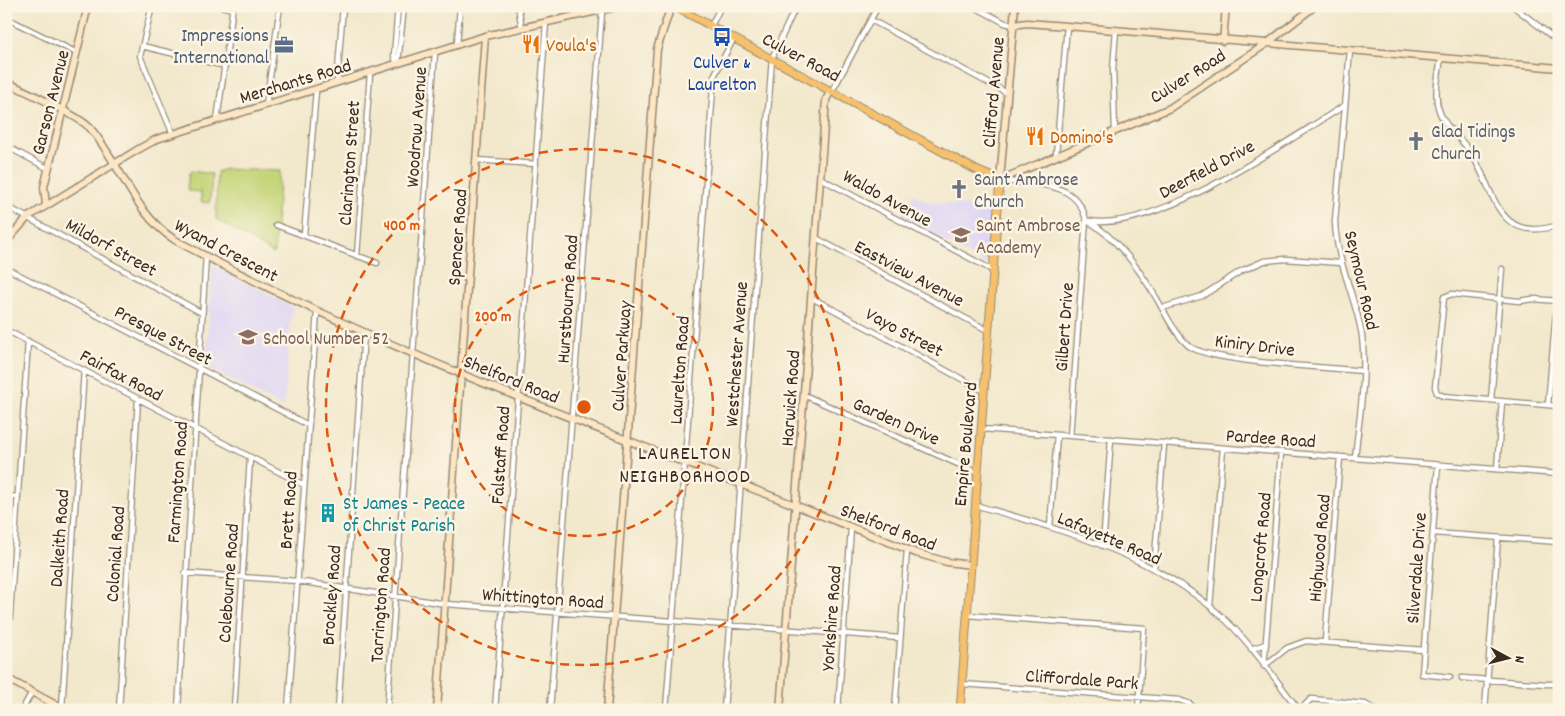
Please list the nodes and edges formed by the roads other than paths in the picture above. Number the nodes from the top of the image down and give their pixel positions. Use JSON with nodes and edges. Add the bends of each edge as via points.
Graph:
{"nodes":[{"id":1,"x":88,"y":6,"type":"edge"},
{"id":2,"x":152,"y":6,"type":"edge"},
{"id":3,"x":221,"y":6,"type":"edge"},
{"id":4,"x":280,"y":6,"type":"edge"},
{"id":5,"x":343,"y":6,"type":"edge"},
{"id":6,"x":398,"y":6,"type":"edge"},
{"id":7,"x":404,"y":6,"type":"edge"},
{"id":8,"x":460,"y":6,"type":"edge"},
{"id":9,"x":518,"y":6,"type":"edge"},
{"id":10,"x":620,"y":6,"type":"edge"},
{"id":11,"x":672,"y":6,"type":"edge"},
{"id":12,"x":722,"y":6,"type":"edge"},
{"id":13,"x":796,"y":6,"type":"edge"},
{"id":14,"x":878,"y":6,"type":"edge"},
{"id":15,"x":973,"y":6,"type":"edge"},
{"id":16,"x":1014,"y":6,"type":"edge"},
{"id":17,"x":1226,"y":6,"type":"edge"},
{"id":18,"x":1315,"y":6,"type":"edge"},
{"id":19,"x":1513,"y":6,"type":"edge"},
{"id":20,"x":233,"y":8,"type":"edge"},
{"id":21,"x":602,"y":11,"type":"junction"},
{"id":22,"x":6,"y":18,"type":"edge"},
{"id":23,"x":871,"y":20,"type":"junction"},
{"id":24,"x":546,"y":22,"type":"junction"},
{"id":25,"x":1013,"y":25,"type":"junction"},
{"id":26,"x":711,"y":26,"type":"junction"},
{"id":27,"x":1067,"y":26,"type":"junction"},
{"id":28,"x":522,"y":28,"type":"junction"},
{"id":29,"x":1116,"y":30,"type":"junction"},
{"id":30,"x":485,"y":36,"type":"junction"},
{"id":31,"x":734,"y":38,"type":"junction"},
{"id":32,"x":1223,"y":41,"type":"junction"},
{"id":33,"x":1559,"y":42,"type":"edge"},
{"id":34,"x":1266,"y":44,"type":"junction"},
{"id":35,"x":457,"y":45,"type":"junction"},
{"id":36,"x":142,"y":46,"type":"junction"},
{"id":37,"x":1350,"y":50,"type":"junction"},
{"id":38,"x":77,"y":53,"type":"junction"},
{"id":39,"x":435,"y":53,"type":"junction"},
{"id":40,"x":772,"y":58,"type":"junction"},
{"id":41,"x":1441,"y":58,"type":"junction"},
{"id":42,"x":397,"y":64,"type":"junction"},
{"id":43,"x":225,"y":66,"type":"junction"},
{"id":44,"x":1559,"y":68,"type":"edge"},
{"id":45,"x":370,"y":73,"type":"junction"},
{"id":46,"x":6,"y":82,"type":"edge"},
{"id":47,"x":337,"y":83,"type":"junction"},
{"id":48,"x":316,"y":90,"type":"junction"},
{"id":49,"x":831,"y":90,"type":"junction"},
{"id":50,"x":1007,"y":93,"type":"junction"},
{"id":51,"x":266,"y":105,"type":"junction"},
{"id":52,"x":1344,"y":106,"type":"junction"},
{"id":53,"x":62,"y":111,"type":"junction"},
{"id":54,"x":217,"y":120,"type":"junction"},
{"id":55,"x":1115,"y":131,"type":"junction"},
{"id":56,"x":173,"y":134,"type":"junction"},
{"id":57,"x":6,"y":146,"type":"edge"},
{"id":58,"x":1056,"y":155,"type":"junction"},
{"id":59,"x":476,"y":160,"type":"junction"},
{"id":60,"x":113,"y":164,"type":"junction"},
{"id":61,"x":536,"y":164,"type":"junction"},
{"id":62,"x":49,"y":168,"type":"junction"},
{"id":63,"x":820,"y":178,"type":"junction"},
{"id":64,"x":1000,"y":180,"type":"junction"},
{"id":65,"x":46,"y":205,"type":"junction"},
{"id":66,"x":6,"y":206,"type":"edge"},
{"id":67,"x":28,"y":217,"type":"junction"},
{"id":68,"x":1086,"y":220,"type":"junction"},
{"id":69,"x":276,"y":225,"type":"dead end"},
{"id":70,"x":1559,"y":225,"type":"edge"},
{"id":71,"x":304,"y":235,"type":"junction"},
{"id":72,"x":816,"y":238,"type":"junction"},
{"id":73,"x":6,"y":242,"type":"edge"},
{"id":74,"x":206,"y":256,"type":"junction"},
{"id":75,"x":357,"y":256,"type":"junction"},
{"id":76,"x":377,"y":263,"type":"dead end"},
{"id":77,"x":1341,"y":263,"type":"junction"},
{"id":78,"x":6,"y":268,"type":"edge"},
{"id":79,"x":1502,"y":269,"type":"dead end"},
{"id":80,"x":994,"y":271,"type":"junction"},
{"id":81,"x":812,"y":298,"type":"junction"},
{"id":82,"x":1499,"y":299,"type":"junction"},
{"id":83,"x":1558,"y":301,"type":"edge"},
{"id":84,"x":298,"y":304,"type":"joint"},
{"id":85,"x":1162,"y":308,"type":"junction"},
{"id":86,"x":317,"y":312,"type":"junction"},
{"id":87,"x":202,"y":313,"type":"junction"},
{"id":88,"x":6,"y":330,"type":"edge"},
{"id":89,"x":989,"y":332,"type":"junction"},
{"id":90,"x":364,"y":333,"type":"junction"},
{"id":91,"x":28,"y":341,"type":"junction"},
{"id":92,"x":413,"y":354,"type":"junction"},
{"id":93,"x":84,"y":370,"type":"junction"},
{"id":94,"x":198,"y":370,"type":"junction"},
{"id":95,"x":1363,"y":370,"type":"junction"},
{"id":96,"x":462,"y":375,"type":"junction"},
{"id":97,"x":984,"y":391,"type":"junction"},
{"id":98,"x":804,"y":395,"type":"junction"},
{"id":99,"x":519,"y":397,"type":"junction"},
{"id":100,"x":138,"y":399,"type":"junction"},
{"id":101,"x":1491,"y":400,"type":"junction"},
{"id":102,"x":1502,"y":401,"type":"junction"},
{"id":103,"x":1548,"y":405,"type":"junction"},
{"id":104,"x":1559,"y":406,"type":"edge"},
{"id":105,"x":572,"y":418,"type":"junction"},
{"id":106,"x":308,"y":425,"type":"junction"},
{"id":107,"x":195,"y":429,"type":"junction"},
{"id":108,"x":982,"y":429,"type":"junction"},
{"id":109,"x":1057,"y":435,"type":"junction"},
{"id":110,"x":1070,"y":436,"type":"junction"},
{"id":111,"x":1111,"y":439,"type":"junction"},
{"id":112,"x":628,"y":440,"type":"junction"},
{"id":113,"x":1164,"y":444,"type":"junction"},
{"id":114,"x":1223,"y":448,"type":"junction"},
{"id":115,"x":1281,"y":452,"type":"junction"},
{"id":116,"x":1340,"y":457,"type":"junction"},
{"id":117,"x":250,"y":458,"type":"junction"},
{"id":118,"x":1355,"y":458,"type":"junction"},
{"id":119,"x":686,"y":463,"type":"junction"},
{"id":120,"x":1438,"y":465,"type":"junction"},
{"id":121,"x":1497,"y":470,"type":"junction"},
{"id":122,"x":978,"y":473,"type":"junction"},
{"id":123,"x":1559,"y":474,"type":"edge"},
{"id":124,"x":740,"y":484,"type":"junction"},
{"id":125,"x":304,"y":485,"type":"junction"},
{"id":126,"x":6,"y":496,"type":"edge"},
{"id":127,"x":18,"y":497,"type":"junction"},
{"id":128,"x":976,"y":505,"type":"junction"},
{"id":129,"x":796,"y":506,"type":"junction"},
{"id":130,"x":1050,"y":527,"type":"junction"},
{"id":131,"x":851,"y":528,"type":"junction"},
{"id":132,"x":1432,"y":533,"type":"junction"},
{"id":133,"x":1498,"y":538,"type":"junction"},
{"id":134,"x":1559,"y":542,"type":"edge"},
{"id":135,"x":1103,"y":546,"type":"junction"},
{"id":136,"x":907,"y":550,"type":"junction"},
{"id":137,"x":971,"y":565,"type":"junction"},
{"id":138,"x":1154,"y":569,"type":"junction"},
{"id":139,"x":186,"y":573,"type":"junction"},
{"id":140,"x":241,"y":577,"type":"junction"},
{"id":141,"x":297,"y":581,"type":"junction"},
{"id":142,"x":346,"y":589,"type":"junction"},
{"id":143,"x":395,"y":597,"type":"junction"},
{"id":144,"x":446,"y":604,"type":"junction"},
{"id":145,"x":1210,"y":606,"type":"junction"},
{"id":146,"x":502,"y":609,"type":"junction"},
{"id":147,"x":557,"y":613,"type":"junction"},
{"id":148,"x":967,"y":615,"type":"junction"},
{"id":149,"x":615,"y":618,"type":"junction"},
{"id":150,"x":673,"y":622,"type":"junction"},
{"id":151,"x":730,"y":626,"type":"junction"},
{"id":152,"x":786,"y":630,"type":"junction"},
{"id":153,"x":844,"y":634,"type":"junction"},
{"id":154,"x":900,"y":638,"type":"junction"},
{"id":155,"x":1325,"y":641,"type":"junction"},
{"id":156,"x":1266,"y":644,"type":"junction"},
{"id":157,"x":1251,"y":649,"type":"junction"},
{"id":158,"x":1424,"y":650,"type":"junction"},
{"id":159,"x":1264,"y":666,"type":"junction"},
{"id":160,"x":6,"y":677,"type":"edge"},
{"id":161,"x":1450,"y":677,"type":"dead end"},
{"id":162,"x":1462,"y":678,"type":"dead end"},
{"id":163,"x":1487,"y":679,"type":"junction"},
{"id":164,"x":1559,"y":680,"type":"edge"},
{"id":165,"x":962,"y":684,"type":"junction"},
{"id":166,"x":32,"y":692,"type":"junction"},
{"id":167,"x":1139,"y":698,"type":"junction"},
{"id":168,"x":64,"y":709,"type":"edge"},
{"id":169,"x":22,"y":710,"type":"edge"},
{"id":170,"x":119,"y":710,"type":"edge"},
{"id":171,"x":178,"y":710,"type":"edge"},
{"id":172,"x":234,"y":710,"type":"edge"},
{"id":173,"x":288,"y":710,"type":"edge"},
{"id":174,"x":338,"y":710,"type":"edge"},
{"id":175,"x":387,"y":710,"type":"edge"},
{"id":176,"x":436,"y":710,"type":"edge"},
{"id":177,"x":495,"y":710,"type":"edge"},
{"id":178,"x":550,"y":710,"type":"edge"},
{"id":179,"x":608,"y":710,"type":"edge"},
{"id":180,"x":666,"y":710,"type":"edge"},
{"id":181,"x":724,"y":710,"type":"edge"},
{"id":182,"x":780,"y":710,"type":"edge"},
{"id":183,"x":838,"y":710,"type":"edge"},
{"id":184,"x":895,"y":710,"type":"edge"},
{"id":185,"x":960,"y":710,"type":"edge"},
{"id":186,"x":1138,"y":710,"type":"edge"},
{"id":187,"x":1196,"y":710,"type":"edge"},
{"id":188,"x":1299,"y":710,"type":"edge"},
{"id":189,"x":1376,"y":710,"type":"edge"},
{"id":190,"x":1485,"y":710,"type":"edge"}],
"edges":[{"from":1,"to":38,"type":"street","name":"Garson Avenue"},
{"from":2,"to":36,"type":"street"},
{"from":3,"to":20,"type":"street"},
{"from":4,"to":51,"type":"street"},
{"from":5,"to":47,"type":"street"},
{"from":6,"to":42,"type":"street","via":[[394,56]]},
{"from":7,"to":42,"type":"street"},
{"from":8,"to":35,"type":"street"},
{"from":9,"to":28,"type":"street"},
{"from":10,"to":21,"type":"street","name":"Merchants Road"},
{"from":11,"to":26,"type":"main road","name":"Culver Road"},
{"from":11,"to":112,"type":"street","name":"Culver Parkway","via":[[657,49]]},
{"from":12,"to":26,"type":"street"},
{"from":13,"to":40,"type":"street","name":"Westchester Avenue"},
{"from":14,"to":23,"type":"street"},
{"from":15,"to":25,"type":"street"},
{"from":16,"to":25,"type":"street","name":"Clifford Avenue"},
{"from":17,"to":32,"type":"street"},
{"from":18,"to":34,"type":"street","name":"Culver Road"},
{"from":19,"to":33,"type":"street"},
{"from":20,"to":43,"type":"street"},
{"from":21,"to":24,"type":"street","name":"Merchants Road"},
{"from":21,"to":105,"type":"street","name":"Hurstbourne Road"},
{"from":22,"to":38,"type":"street"},
{"from":23,"to":49,"type":"street"},
{"from":23,"to":50,"type":"street"},
{"from":24,"to":28,"type":"street","name":"Merchants Road"},
{"from":24,"to":61,"type":"street","name":"Falstaff Road"},
{"from":25,"to":27,"type":"street"},
{"from":25,"to":50,"type":"street","name":"Clifford Avenue"},
{"from":26,"to":31,"type":"main road","name":"Culver Road"},
{"from":27,"to":29,"type":"street"},
{"from":27,"to":58,"type":"street"},
{"from":28,"to":30,"type":"street","name":"Merchants Road"},
{"from":29,"to":32,"type":"street"},
{"from":29,"to":55,"type":"street","via":[[1113,70]]},
{"from":30,"to":35,"type":"street","name":"Merchants Road"},
{"from":30,"to":59,"type":"street","name":"Spencer Road"},
{"from":31,"to":40,"type":"main road","name":"Culver Road"},
{"from":31,"to":119,"type":"street","name":"Laurelton Road","via":[[714,76]]},
{"from":32,"to":34,"type":"street"},
{"from":34,"to":37,"type":"street"},
{"from":34,"to":55,"type":"street","name":"Culver Road","via":[[1170,108]]},
{"from":35,"to":39,"type":"street","name":"Merchants Road"},
{"from":36,"to":43,"type":"street"},
{"from":36,"to":56,"type":"street","via":[[140,56]]},
{"from":37,"to":41,"type":"street"},
{"from":37,"to":52,"type":"street","name":"Seymour Road"},
{"from":38,"to":53,"type":"street","name":"Garson Avenue"},
{"from":39,"to":42,"type":"street","name":"Merchants Road"},
{"from":39,"to":92,"type":"street","name":"Woodrow Avenue"},
{"from":40,"to":49,"type":"main road","name":"Culver Road"},
{"from":40,"to":124,"type":"street","name":"Westchester Avenue"},
{"from":41,"to":44,"type":"street"},
{"from":41,"to":70,"type":"street","via":[[1438,108],[1446,124],[1477,162],[1498,210],[1525,228]]},
{"from":42,"to":45,"type":"street","name":"Merchants Road"},
{"from":43,"to":54,"type":"street"},
{"from":45,"to":47,"type":"street","name":"Merchants Road"},
{"from":45,"to":75,"type":"street","name":"Clarington Street"},
{"from":46,"to":53,"type":"street","name":"Wyand Crescent"},
{"from":47,"to":48,"type":"street","name":"Merchants Road"},
{"from":48,"to":51,"type":"street","name":"Merchants Road"},
{"from":48,"to":71,"type":"street"},
{"from":49,"to":63,"type":"street","name":"Harwick Road","via":[[826,100]]},
{"from":49,"to":64,"type":"main road","name":"Culver Road","via":[[983,174]]},
{"from":50,"to":64,"type":"street","name":"Clifford Avenue"},
{"from":51,"to":54,"type":"street","name":"Merchants Road"},
{"from":52,"to":68,"type":"street","name":"Deerfield Drive","via":[[1208,188],[1175,204],[1124,219]]},
{"from":52,"to":77,"type":"street","name":"Seymour Road","via":[[1335,221]]},
{"from":53,"to":60,"type":"street","name":"Wyand Crescent","via":[[88,126]]},
{"from":53,"to":62,"type":"street","name":"Garson Avenue"},
{"from":54,"to":56,"type":"street","name":"Merchants Road"},
{"from":55,"to":58,"type":"street","name":"Culver Road"},
{"from":56,"to":60,"type":"street","name":"Merchants Road"},
{"from":57,"to":62,"type":"street"},
{"from":58,"to":64,"type":"street","name":"Culver Road"},
{"from":59,"to":61,"type":"street"},
{"from":59,"to":96,"type":"street","name":"Spencer Road"},
{"from":60,"to":65,"type":"street","name":"Merchants Road"},
{"from":60,"to":74,"type":"street","name":"Wyand Crescent","via":[[155,225]]},
{"from":61,"to":99,"type":"street","name":"Falstaff Road"},
{"from":62,"to":65,"type":"street","name":"Garson Avenue","via":[[44,186]]},
{"from":63,"to":72,"type":"street","name":"Harwick Road"},
{"from":63,"to":80,"type":"street","name":"Waldo Avenue"},
{"from":64,"to":68,"type":"street","via":[[1065,190],[1079,202]]},
{"from":64,"to":80,"type":"main road","name":"Empire Boulevard"},
{"from":65,"to":67,"type":"street","name":"Merchants Road"},
{"from":66,"to":67,"type":"street","name":"Mildorf Street"},
{"from":67,"to":73,"type":"street","name":"Merchants Road"},
{"from":67,"to":87,"type":"street","name":"Mildorf Street"},
{"from":68,"to":85,"type":"street","name":"Kiniry Drive","via":[[1100,228],[1130,259]]},
{"from":68,"to":110,"type":"street","name":"Gilbert Drive"},
{"from":69,"to":71,"type":"street"},
{"from":71,"to":75,"type":"street"},
{"from":72,"to":81,"type":"street","name":"Harwick Road"},
{"from":72,"to":89,"type":"street","name":"Eastview Avenue"},
{"from":74,"to":84,"type":"street","name":"Wyand Crescent"},
{"from":74,"to":87,"type":"street","name":"Farmington Road"},
{"from":75,"to":76,"type":"street"},
{"from":77,"to":85,"type":"street","via":[[1285,259],[1264,261],[1241,271],[1202,296]]},
{"from":77,"to":95,"type":"street","name":"Seymour Road","via":[[1360,328]]},
{"from":78,"to":94,"type":"street","name":"Presque Street"},
{"from":79,"to":82,"type":"street"},
{"from":80,"to":89,"type":"main road","name":"Empire Boulevard"},
{"from":81,"to":97,"type":"street","name":"Vayo Street"},
{"from":81,"to":98,"type":"street","name":"Harwick Road"},
{"from":82,"to":83,"type":"street"},
{"from":82,"to":101,"type":"street"},
{"from":82,"to":101,"type":"street","via":[[1452,294],[1444,297],[1442,305],[1436,390],[1443,396]]},
{"from":83,"to":103,"type":"street"},
{"from":84,"to":86,"type":"street","name":"Shelford Road"},
{"from":85,"to":95,"type":"street","name":"Kiniry Drive","via":[[1181,337],[1204,353]]},
{"from":86,"to":90,"type":"street","name":"Shelford Road"},
{"from":86,"to":106,"type":"street","name":"Brett Road"},
{"from":87,"to":94,"type":"street","name":"Farmington Road"},
{"from":88,"to":91,"type":"street","name":"Fairfax Road"},
{"from":89,"to":97,"type":"main road","name":"Empire Boulevard"},
{"from":90,"to":92,"type":"street","name":"Shelford Road"},
{"from":90,"to":142,"type":"street","name":"Brockley Road"},
{"from":91,"to":93,"type":"street","name":"Fairfax Road"},
{"from":91,"to":127,"type":"street"},
{"from":92,"to":96,"type":"street","name":"Shelford Road"},
{"from":92,"to":143,"type":"street","name":"Tarrington Road"},
{"from":93,"to":100,"type":"street","name":"Fairfax Road"},
{"from":93,"to":168,"type":"street","name":"Dalkeith Road"},
{"from":94,"to":106,"type":"street","name":"Presque Street"},
{"from":94,"to":107,"type":"street","name":"Farmington Road"},
{"from":95,"to":118,"type":"street","name":"Seymour Road"},
{"from":96,"to":99,"type":"street","name":"Shelford Road"},
{"from":96,"to":144,"type":"street","name":"Spencer Road"},
{"from":97,"to":108,"type":"main road","name":"Empire Boulevard"},
{"from":98,"to":122,"type":"street","name":"Garden Drive"},
{"from":98,"to":129,"type":"street","name":"Harwick Road"},
{"from":99,"to":105,"type":"street","name":"Shelford Road"},
{"from":99,"to":146,"type":"street","name":"Falstaff Road"},
{"from":100,"to":107,"type":"street","name":"Fairfax Road"},
{"from":100,"to":170,"type":"street","name":"Colonial Road"},
{"from":101,"to":102,"type":"street"},
{"from":102,"to":103,"type":"street"},
{"from":102,"to":121,"type":"street"},
{"from":103,"to":104,"type":"street"},
{"from":105,"to":112,"type":"street","name":"Shelford Road"},
{"from":105,"to":147,"type":"street","name":"Hurstbourne Road"},
{"from":106,"to":125,"type":"street","name":"Brett Road"},
{"from":107,"to":117,"type":"street","name":"Fairfax Road"},
{"from":107,"to":139,"type":"street","name":"Farmington Road"},
{"from":108,"to":109,"type":"street","name":"Pardee Road"},
{"from":108,"to":122,"type":"main road","name":"Empire Boulevard"},
{"from":109,"to":110,"type":"street","name":"Pardee Road"},
{"from":109,"to":130,"type":"street"},
{"from":110,"to":111,"type":"street","name":"Pardee Road"},
{"from":111,"to":113,"type":"street","name":"Pardee Road"},
{"from":111,"to":135,"type":"street"},
{"from":112,"to":119,"type":"street","name":"Shelford Road"},
{"from":112,"to":149,"type":"street","name":"Culver Parkway"},
{"from":113,"to":114,"type":"street","name":"Pardee Road"},
{"from":113,"to":138,"type":"street"},
{"from":114,"to":115,"type":"street","name":"Pardee Road"},
{"from":114,"to":145,"type":"street"},
{"from":115,"to":116,"type":"street","name":"Pardee Road"},
{"from":115,"to":156,"type":"street","name":"Longcroft Road"},
{"from":116,"to":118,"type":"street","name":"Pardee Road"},
{"from":116,"to":155,"type":"street","name":"Highwood Road"},
{"from":117,"to":125,"type":"street","name":"Fairfax Road"},
{"from":117,"to":140,"type":"street","name":"Colebourne Road"},
{"from":118,"to":120,"type":"street","name":"Pardee Road"},
{"from":119,"to":124,"type":"street","name":"Shelford Road"},
{"from":119,"to":150,"type":"street","name":"Laurelton Road"},
{"from":120,"to":121,"type":"street","name":"Pardee Road"},
{"from":120,"to":132,"type":"street","name":"Silverdale Drive"},
{"from":121,"to":123,"type":"street","name":"Pardee Road"},
{"from":122,"to":128,"type":"main road","name":"Empire Boulevard"},
{"from":124,"to":129,"type":"street","name":"Shelford Road"},
{"from":124,"to":151,"type":"street","name":"Westchester Avenue"},
{"from":125,"to":141,"type":"street","name":"Brett Road"},
{"from":126,"to":127,"type":"street"},
{"from":127,"to":160,"type":"street"},
{"from":128,"to":130,"type":"street","name":"Lafayette Road"},
{"from":128,"to":137,"type":"main road","name":"Empire Boulevard"},
{"from":129,"to":131,"type":"street","name":"Shelford Road"},
{"from":129,"to":152,"type":"street","name":"Harwick Road"},
{"from":130,"to":135,"type":"street","name":"Lafayette Road"},
{"from":131,"to":136,"type":"street","name":"Shelford Road"},
{"from":131,"to":153,"type":"street","name":"Yorkshire Road"},
{"from":132,"to":133,"type":"street"},
{"from":132,"to":158,"type":"street","name":"Silverdale Drive"},
{"from":133,"to":134,"type":"street"},
{"from":133,"to":163,"type":"street"},
{"from":135,"to":138,"type":"street","name":"Lafayette Road"},
{"from":136,"to":137,"type":"street","name":"Shelford Road","via":[[935,560]]},
{"from":136,"to":154,"type":"street"},
{"from":137,"to":148,"type":"main road","name":"Empire Boulevard"},
{"from":138,"to":145,"type":"street","name":"Lafayette Road"},
{"from":139,"to":140,"type":"street","name":"Whittington Road"},
{"from":139,"to":171,"type":"street","name":"Farmington Road"},
{"from":140,"to":141,"type":"street","name":"Whittington Road"},
{"from":140,"to":172,"type":"street","name":"Colebourne Road"},
{"from":141,"to":142,"type":"street","name":"Whittington Road"},
{"from":141,"to":173,"type":"street","name":"Brett Road"},
{"from":142,"to":143,"type":"street","name":"Whittington Road"},
{"from":142,"to":174,"type":"street","name":"Brockley Road"},
{"from":143,"to":144,"type":"street","name":"Whittington Road"},
{"from":143,"to":175,"type":"street","name":"Tarrington Road"},
{"from":144,"to":146,"type":"street","name":"Whittington Road"},
{"from":144,"to":176,"type":"street","name":"Spencer Road"},
{"from":145,"to":157,"type":"street","name":"Lafayette Road"},
{"from":146,"to":147,"type":"street","name":"Whittington Road"},
{"from":146,"to":177,"type":"street","name":"Falstaff Road"},
{"from":147,"to":149,"type":"street","name":"Whittington Road"},
{"from":147,"to":178,"type":"street","name":"Hurstbourne Road"},
{"from":148,"to":165,"type":"main road","name":"Empire Boulevard"},
{"from":148,"to":167,"type":"street","via":[[1144,628]]},
{"from":149,"to":150,"type":"street","name":"Whittington Road"},
{"from":149,"to":179,"type":"street","name":"Culver Parkway"},
{"from":150,"to":151,"type":"street","name":"Whittington Road"},
{"from":150,"to":180,"type":"street","name":"Laurelton Road"},
{"from":151,"to":152,"type":"street","name":"Whittington Road"},
{"from":151,"to":181,"type":"street","name":"Westchester Avenue"},
{"from":152,"to":153,"type":"street","name":"Whittington Road"},
{"from":152,"to":182,"type":"street","name":"Harwick Road"},
{"from":153,"to":154,"type":"street","name":"Whittington Road"},
{"from":153,"to":183,"type":"street","name":"Yorkshire Road"},
{"from":154,"to":184,"type":"street"},
{"from":155,"to":158,"type":"street"},
{"from":155,"to":159,"type":"street","via":[[1298,643]]},
{"from":156,"to":157,"type":"street"},
{"from":156,"to":159,"type":"street","name":"Longcroft Road"},
{"from":157,"to":159,"type":"street","name":"Lafayette Road"},
{"from":158,"to":161,"type":"street","name":"Silverdale Drive","via":[[1422,674]]},
{"from":159,"to":188,"type":"street","name":"Lafayette Road"},
{"from":160,"to":166,"type":"street"},
{"from":162,"to":163,"type":"street"},
{"from":163,"to":164,"type":"street","via":[[1546,684]]},
{"from":163,"to":190,"type":"street"},
{"from":165,"to":167,"type":"street","name":"Cliffordale Park"},
{"from":165,"to":185,"type":"main road","name":"Empire Boulevard"},
{"from":166,"to":168,"type":"street"},
{"from":166,"to":169,"type":"street"},
{"from":167,"to":186,"type":"street"},
{"from":167,"to":187,"type":"street","name":"Cliffordale Park","via":[[1184,701]]},
{"from":188,"to":189,"type":"street","via":[[1311,699],[1365,704]]}]}
